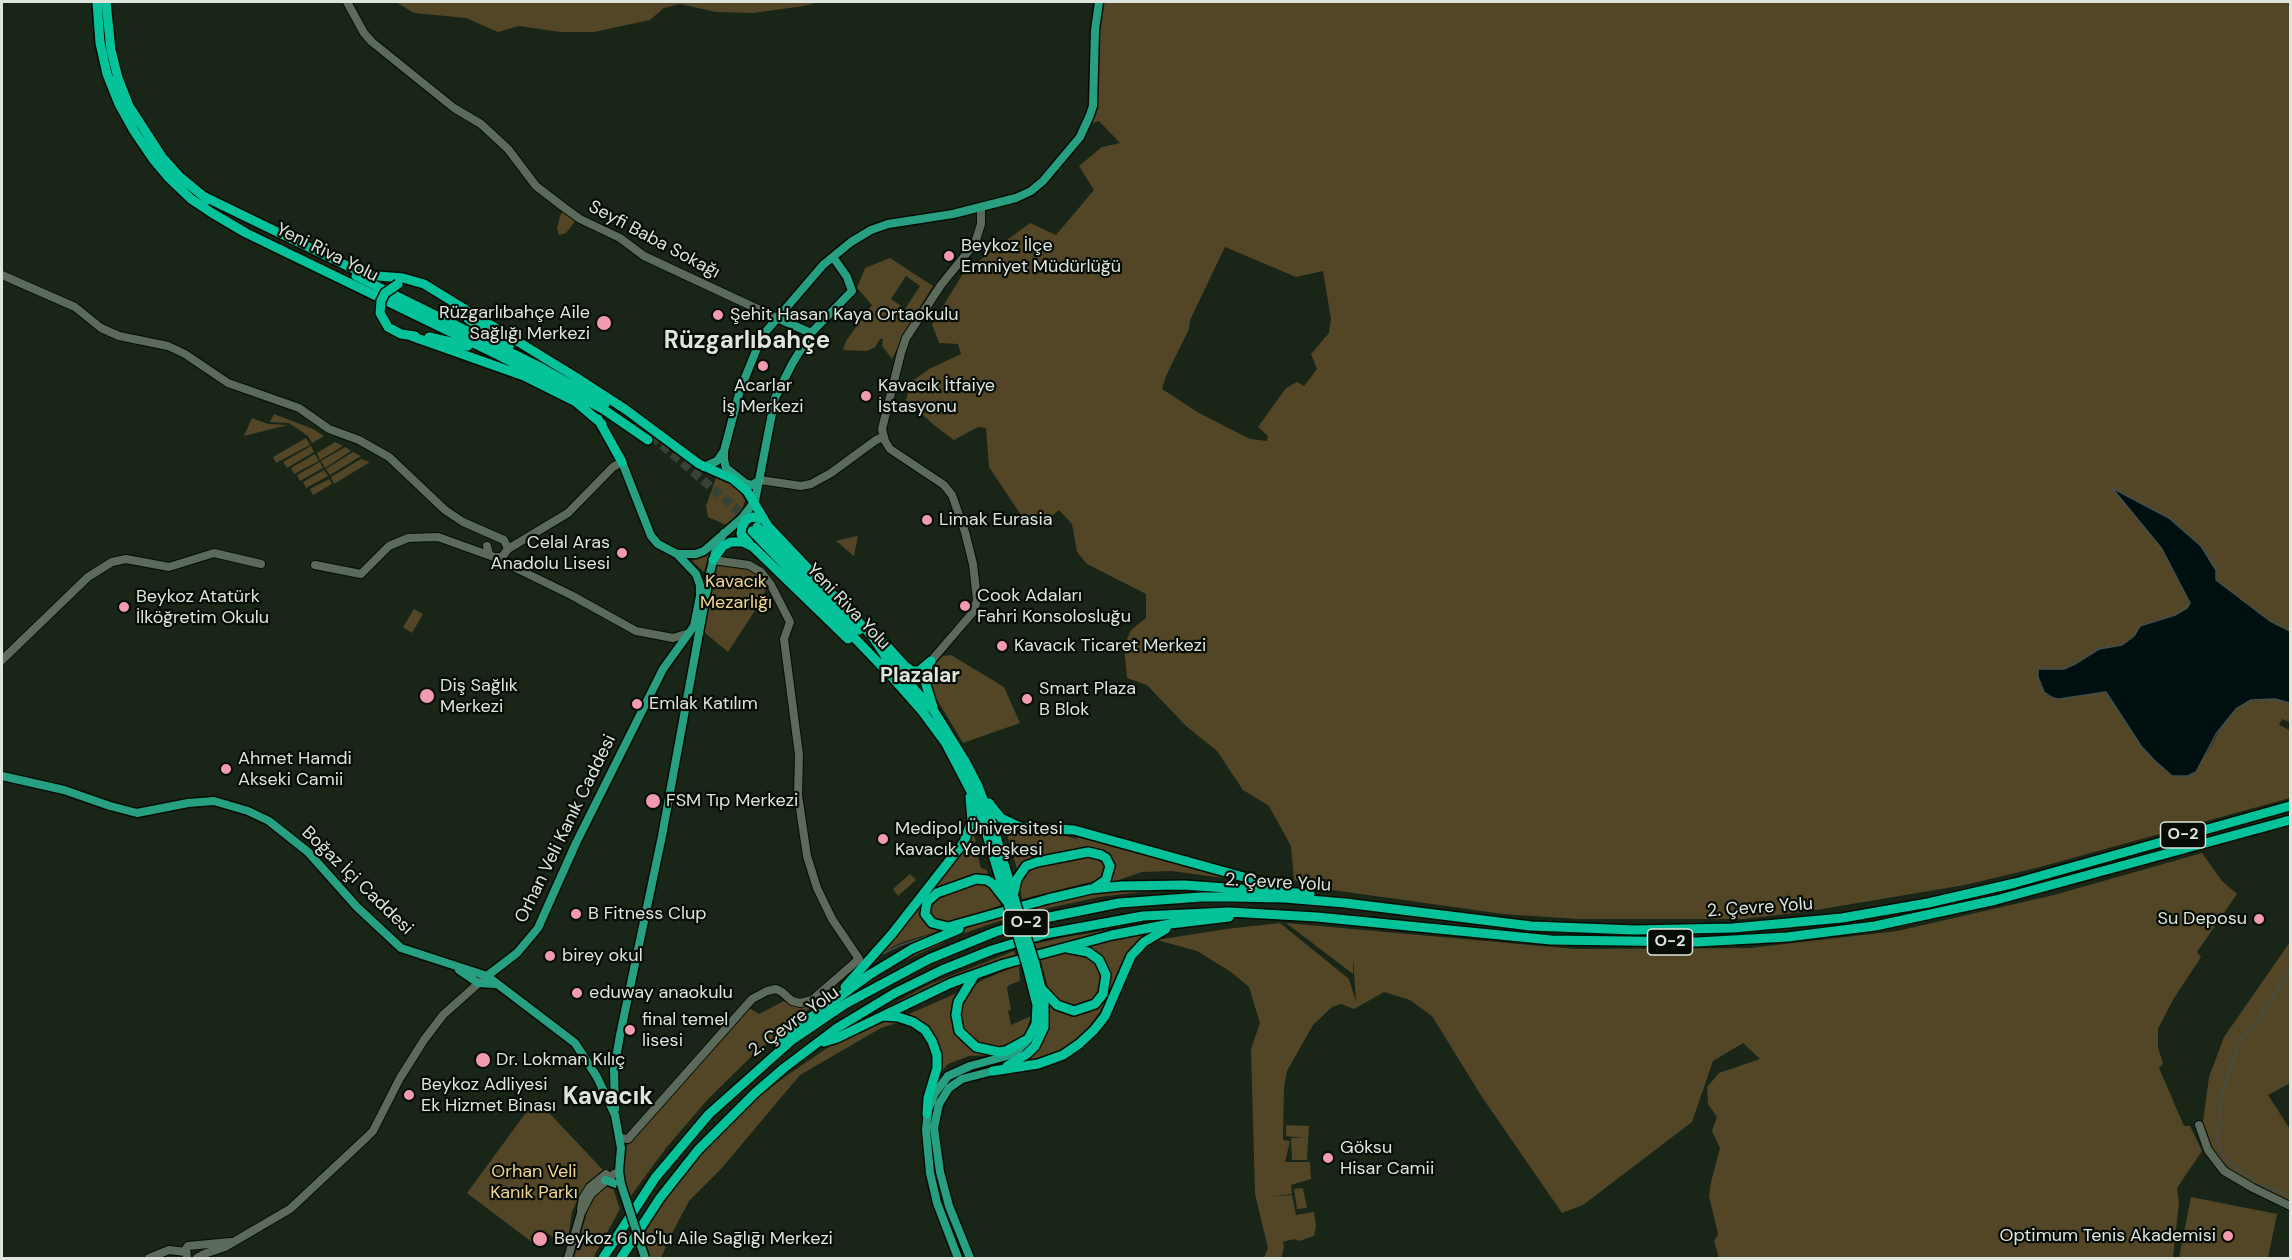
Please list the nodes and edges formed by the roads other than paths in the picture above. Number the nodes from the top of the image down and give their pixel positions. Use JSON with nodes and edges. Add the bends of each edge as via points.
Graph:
{"nodes":[{"id":1,"x":97,"y":2,"type":"edge"},
{"id":2,"x":106,"y":2,"type":"edge"},
{"id":3,"x":347,"y":2,"type":"edge"},
{"id":4,"x":1099,"y":2,"type":"edge"},
{"id":5,"x":203,"y":196,"type":"junction"},
{"id":6,"x":981,"y":207,"type":"junction"},
{"id":7,"x":833,"y":257,"type":"junction"},
{"id":8,"x":2,"y":275,"type":"edge"},
{"id":9,"x":418,"y":282,"type":"junction"},
{"id":10,"x":398,"y":284,"type":"junction"},
{"id":11,"x":777,"y":318,"type":"junction"},
{"id":12,"x":811,"y":333,"type":"junction"},
{"id":13,"x":411,"y":336,"type":"junction"},
{"id":14,"x":488,"y":351,"type":"junction"},
{"id":15,"x":538,"y":366,"type":"junction"},
{"id":16,"x":582,"y":398,"type":"junction"},
{"id":17,"x":602,"y":424,"type":"junction"},
{"id":18,"x":880,"y":441,"type":"junction"},
{"id":19,"x":724,"y":451,"type":"junction"},
{"id":20,"x":622,"y":462,"type":"junction"},
{"id":21,"x":704,"y":467,"type":"junction"},
{"id":22,"x":762,"y":478,"type":"junction"},
{"id":23,"x":755,"y":501,"type":"junction"},
{"id":24,"x":757,"y":526,"type":"junction"},
{"id":25,"x":483,"y":530,"type":"junction"},
{"id":26,"x":724,"y":533,"type":"junction"},
{"id":27,"x":496,"y":537,"type":"junction"},
{"id":28,"x":487,"y":545,"type":"junction"},
{"id":29,"x":753,"y":547,"type":"junction"},
{"id":30,"x":476,"y":550,"type":"junction"},
{"id":31,"x":507,"y":551,"type":"junction"},
{"id":32,"x":677,"y":554,"type":"junction"},
{"id":33,"x":492,"y":556,"type":"junction"},
{"id":34,"x":713,"y":560,"type":"junction"},
{"id":35,"x":261,"y":564,"type":"dead end"},
{"id":36,"x":315,"y":565,"type":"dead end"},
{"id":37,"x":518,"y":569,"type":"junction"},
{"id":38,"x":710,"y":573,"type":"junction"},
{"id":39,"x":696,"y":574,"type":"junction"},
{"id":40,"x":831,"y":591,"type":"junction"},
{"id":41,"x":675,"y":642,"type":"junction"},
{"id":42,"x":694,"y":655,"type":"junction"},
{"id":43,"x":2,"y":660,"type":"edge"},
{"id":44,"x":888,"y":660,"type":"junction"},
{"id":45,"x":931,"y":661,"type":"junction"},
{"id":46,"x":665,"y":665,"type":"junction"},
{"id":47,"x":909,"y":696,"type":"junction"},
{"id":48,"x":934,"y":711,"type":"junction"},
{"id":49,"x":2,"y":776,"type":"edge"},
{"id":50,"x":967,"y":782,"type":"junction"},
{"id":51,"x":978,"y":786,"type":"junction"},
{"id":52,"x":2290,"y":806,"type":"edge"},
{"id":53,"x":2290,"y":820,"type":"edge"},
{"id":54,"x":1091,"y":890,"type":"junction"},
{"id":55,"x":1310,"y":894,"type":"junction"},
{"id":56,"x":1011,"y":902,"type":"junction"},
{"id":57,"x":1345,"y":903,"type":"junction"},
{"id":58,"x":1257,"y":914,"type":"junction"},
{"id":59,"x":975,"y":921,"type":"junction"},
{"id":60,"x":1189,"y":923,"type":"junction"},
{"id":61,"x":1056,"y":948,"type":"junction"},
{"id":62,"x":451,"y":965,"type":"junction"},
{"id":63,"x":1031,"y":965,"type":"junction"},
{"id":64,"x":487,"y":976,"type":"junction"},
{"id":65,"x":974,"y":976,"type":"junction"},
{"id":66,"x":478,"y":983,"type":"junction"},
{"id":67,"x":497,"y":984,"type":"junction"},
{"id":68,"x":1042,"y":989,"type":"junction"},
{"id":69,"x":830,"y":1002,"type":"junction"},
{"id":70,"x":883,"y":1016,"type":"junction"},
{"id":71,"x":1028,"y":1039,"type":"junction"},
{"id":72,"x":816,"y":1045,"type":"junction"},
{"id":73,"x":614,"y":1070,"type":"junction"},
{"id":74,"x":993,"y":1071,"type":"junction"},
{"id":75,"x":597,"y":1077,"type":"junction"},
{"id":76,"x":747,"y":1077,"type":"junction"},
{"id":77,"x":927,"y":1114,"type":"junction"},
{"id":78,"x":615,"y":1115,"type":"junction"},
{"id":79,"x":2199,"y":1125,"type":"dead end"},
{"id":80,"x":620,"y":1138,"type":"junction"},
{"id":81,"x":612,"y":1173,"type":"junction"},
{"id":82,"x":618,"y":1186,"type":"junction"},
{"id":83,"x":2290,"y":1206,"type":"edge"},
{"id":84,"x":187,"y":1253,"type":"edge"},
{"id":85,"x":201,"y":1254,"type":"edge"},
{"id":86,"x":149,"y":1258,"type":"edge"},
{"id":87,"x":568,"y":1258,"type":"edge"},
{"id":88,"x":603,"y":1258,"type":"edge"},
{"id":89,"x":621,"y":1258,"type":"edge"},
{"id":90,"x":640,"y":1258,"type":"edge"},
{"id":91,"x":645,"y":1258,"type":"edge"},
{"id":92,"x":958,"y":1258,"type":"edge"},
{"id":93,"x":970,"y":1258,"type":"edge"}],
"edges":[{"from":1,"to":14,"type":"highway","name":"Yeni Riva Yolu","via":[[100,43],[119,104],[153,159],[191,198],[246,233]]},
{"from":2,"to":5,"type":"highway","name":"Yeni Riva Yolu","via":[[111,50],[129,106],[162,157]]},
{"from":3,"to":11,"type":"street","name":"Seyfi Baba Sokağı","via":[[372,42],[454,108],[481,124],[508,149],[536,186],[580,219],[620,238],[644,256]]},
{"from":4,"to":6,"type":"main road","via":[[1093,106],[1085,128],[1043,181],[1030,191]]},
{"from":5,"to":9,"type":"highway","via":[[366,275]]},
{"from":5,"to":15,"type":"highway","name":"Yeni Riva Yolu","via":[[260,229]]},
{"from":6,"to":7,"type":"main road","via":[[888,224],[866,233]]},
{"from":6,"to":18,"type":"street","via":[[975,243],[940,285],[906,338]]},
{"from":7,"to":11,"type":"main road"},
{"from":7,"to":12,"type":"main road","via":[[852,291]]},
{"from":8,"to":25,"type":"street","via":[[75,306],[101,328],[119,336],[168,346],[228,383],[299,408],[329,429],[389,457],[445,510]]},
{"from":9,"to":10,"type":"highway"},
{"from":9,"to":21,"type":"highway","via":[[574,376]]},
{"from":10,"to":13,"type":"highway","bridge":true,"via":[[385,293],[380,314],[388,327]]},
{"from":10,"to":15,"type":"highway","via":[[419,287]]},
{"from":11,"to":12,"type":"main road"},
{"from":11,"to":19,"type":"main road","via":[[762,336],[746,374]]},
{"from":12,"to":22,"type":"main road","via":[[776,398]]},
{"from":13,"to":14,"type":"highway"},
{"from":13,"to":17,"type":"highway","via":[[524,376],[576,402]]},
{"from":14,"to":16,"type":"highway","name":"Yeni Riva Yolu"},
{"from":15,"to":16,"type":"highway","name":"Yeni Riva Yolu","via":[[597,399],[650,438]]},
{"from":16,"to":17,"type":"highway"},
{"from":17,"to":20,"type":"highway"},
{"from":18,"to":22,"type":"street","via":[[811,484],[801,486]]},
{"from":18,"to":45,"type":"street","via":[[952,495],[973,564],[977,594],[974,611]]},
{"from":19,"to":21,"type":"main road","via":[[717,461]]},
{"from":19,"to":22,"type":"main road","via":[[726,468],[749,485]]},
{"from":20,"to":31,"type":"street","via":[[613,466],[568,513]]},
{"from":20,"to":32,"type":"main road","via":[[651,536]]},
{"from":21,"to":23,"type":"highway","via":[[733,479]]},
{"from":22,"to":23,"type":"main road"},
{"from":23,"to":24,"type":"highway"},
{"from":23,"to":26,"type":"main road"},
{"from":24,"to":29,"type":"highway","via":[[752,517],[742,526],[742,536]]},
{"from":24,"to":40,"type":"highway","via":[[789,549]]},
{"from":24,"to":44,"type":"highway","name":"Yeni Riva Yolu"},
{"from":24,"to":47,"type":"highway","name":"Yeni Riva Yolu"},
{"from":25,"to":27,"type":"street"},
{"from":25,"to":28,"type":"street"},
{"from":26,"to":32,"type":"main road","via":[[700,553]]},
{"from":26,"to":34,"type":"main road"},
{"from":27,"to":28,"type":"street"},
{"from":27,"to":31,"type":"street","via":[[506,541]]},
{"from":28,"to":30,"type":"street"},
{"from":28,"to":33,"type":"street"},
{"from":29,"to":34,"type":"highway","via":[[731,542]]},
{"from":29,"to":47,"type":"highway"},
{"from":30,"to":33,"type":"street"},
{"from":30,"to":36,"type":"street","via":[[438,537],[408,538],[389,546],[361,574]]},
{"from":31,"to":33,"type":"street","via":[[502,557]]},
{"from":31,"to":37,"type":"street"},
{"from":32,"to":39,"type":"main road"},
{"from":33,"to":37,"type":"street"},
{"from":34,"to":38,"type":"main road"},
{"from":34,"to":80,"type":"street","via":[[749,565],[761,572],[790,622],[784,639],[807,856],[832,919],[859,959],[812,1000],[792,1002],[776,989],[752,999],[628,1139]]},
{"from":35,"to":43,"type":"street","via":[[214,553],[169,567],[126,559],[112,562],[88,577]]},
{"from":37,"to":41,"type":"street","via":[[636,631]]},
{"from":38,"to":39,"type":"main road"},
{"from":38,"to":42,"type":"main road"},
{"from":39,"to":41,"type":"main road","name":"Orhan Veli Kanık Caddesi","via":[[700,596],[694,626]]},
{"from":40,"to":44,"type":"highway"},
{"from":40,"to":45,"type":"highway","via":[[847,601],[912,671],[919,671]]},
{"from":41,"to":46,"type":"main road","name":"Orhan Veli Kanık Caddesi"},
{"from":42,"to":46,"type":"main road","via":[[684,650]]},
{"from":42,"to":73,"type":"main road"},
{"from":44,"to":48,"type":"highway"},
{"from":45,"to":48,"type":"highway","via":[[924,678]]},
{"from":46,"to":64,"type":"main road","name":"Orhan Veli Kanık Caddesi","via":[[538,928],[517,953]]},
{"from":47,"to":50,"type":"highway","name":"Yeni Riva Yolu","via":[[945,742]]},
{"from":48,"to":51,"type":"highway"},
{"from":49,"to":62,"type":"main road","name":"Boğaz İçi Caddesi","via":[[137,813],[214,801],[248,811],[269,821],[308,852],[357,908],[401,948]]},
{"from":50,"to":56,"type":"highway","name":"Yeni Riva Yolu"},
{"from":50,"to":69,"type":"highway","via":[[972,820],[964,842],[876,953]]},
{"from":51,"to":55,"type":"highway","via":[[995,812],[1013,825],[1074,830]]},
{"from":51,"to":56,"type":"highway","via":[[1007,874]]},
{"from":52,"to":57,"type":"highway","name":"2. Çevre Yolu","number":"O-2","via":[[2014,883],[1842,918],[1732,928],[1635,930],[1531,926]]},
{"from":53,"to":58,"type":"highway","name":"2. Çevre Yolu","number":"O-2","via":[[1996,900],[1875,926],[1786,937],[1714,942],[1551,940]]},
{"from":54,"to":55,"type":"highway","via":[[1184,885]]},
{"from":54,"to":56,"type":"highway","via":[[1106,880],[1110,871],[1108,861],[1095,852],[1078,853],[1026,866],[1017,879]]},
{"from":54,"to":59,"type":"highway"},
{"from":55,"to":57,"type":"highway"},
{"from":56,"to":59,"type":"highway","via":[[987,880],[976,879],[937,893],[925,908],[928,919],[938,926]]},
{"from":56,"to":63,"type":"highway","bridge":true},
{"from":57,"to":76,"type":"highway","name":"2. Çevre Yolu","number":"O-2","via":[[1190,897],[1119,903],[1030,921],[950,950],[866,992],[792,1040]]},
{"from":58,"to":60,"type":"highway"},
{"from":58,"to":72,"type":"highway","name":"2. Çevre Yolu","number":"O-2","via":[[1143,916],[1013,942],[895,993]]},
{"from":59,"to":69,"type":"highway","via":[[912,950]]},
{"from":60,"to":61,"type":"highway"},
{"from":60,"to":74,"type":"highway","via":[[1157,933],[1138,948],[1126,965],[1105,1016],[1079,1044],[1038,1064]]},
{"from":61,"to":65,"type":"highway"},
{"from":61,"to":68,"type":"highway","via":[[1076,948],[1100,960],[1105,988],[1095,1004],[1074,1011],[1057,1005]]},
{"from":62,"to":64,"type":"main road"},
{"from":62,"to":66,"type":"main road"},
{"from":63,"to":68,"type":"highway"},
{"from":63,"to":71,"type":"highway","via":[[1038,1013]]},
{"from":64,"to":66,"type":"street","name":"Orhan Veli Kanık Caddesi"},
{"from":64,"to":67,"type":"main road"},
{"from":65,"to":70,"type":"highway"},
{"from":65,"to":71,"type":"highway","via":[[957,1007],[957,1023],[964,1037],[993,1053]]},
{"from":66,"to":67,"type":"main road"},
{"from":66,"to":85,"type":"street","name":"Orhan Veli Kanık Caddesi","via":[[443,1015],[424,1040],[368,1137],[290,1209],[225,1247]]},
{"from":67,"to":75,"type":"main road","via":[[575,1043]]},
{"from":68,"to":74,"type":"highway","via":[[1046,1013],[1035,1046],[1012,1064]]},
{"from":69,"to":76,"type":"highway","via":[[788,1034]]},
{"from":70,"to":72,"type":"highway"},
{"from":70,"to":77,"type":"highway","via":[[913,1022],[933,1041],[937,1068]]},
{"from":71,"to":77,"type":"main road","via":[[1016,1052],[948,1076],[935,1093]]},
{"from":72,"to":89,"type":"highway","name":"2. Çevre Yolu","number":"O-2","via":[[755,1093],[698,1150],[660,1198]]},
{"from":73,"to":75,"type":"main road","via":[[606,1080]]},
{"from":73,"to":78,"type":"main road"},
{"from":74,"to":93,"type":"main road","via":[[956,1083],[942,1098],[935,1119],[940,1172]]},
{"from":75,"to":78,"type":"main road"},
{"from":76,"to":88,"type":"highway","name":"2. Çevre Yolu","number":"O-2","via":[[667,1163]]},
{"from":77,"to":92,"type":"main road","via":[[930,1173]]},
{"from":78,"to":80,"type":"main road"},
{"from":79,"to":83,"type":"street","via":[[2208,1150],[2224,1171]]},
{"from":80,"to":81,"type":"main road"},
{"from":81,"to":82,"type":"main road"},
{"from":81,"to":82,"type":"main road"},
{"from":81,"to":87,"type":"street","via":[[591,1194],[581,1213]]},
{"from":82,"to":90,"type":"main road"},
{"from":82,"to":91,"type":"main road","bridge":true},
{"from":84,"to":85,"type":"street"},
{"from":84,"to":85,"type":"street","via":[[199,1244]]},
{"from":84,"to":86,"type":"street","via":[[169,1250]]}]}
